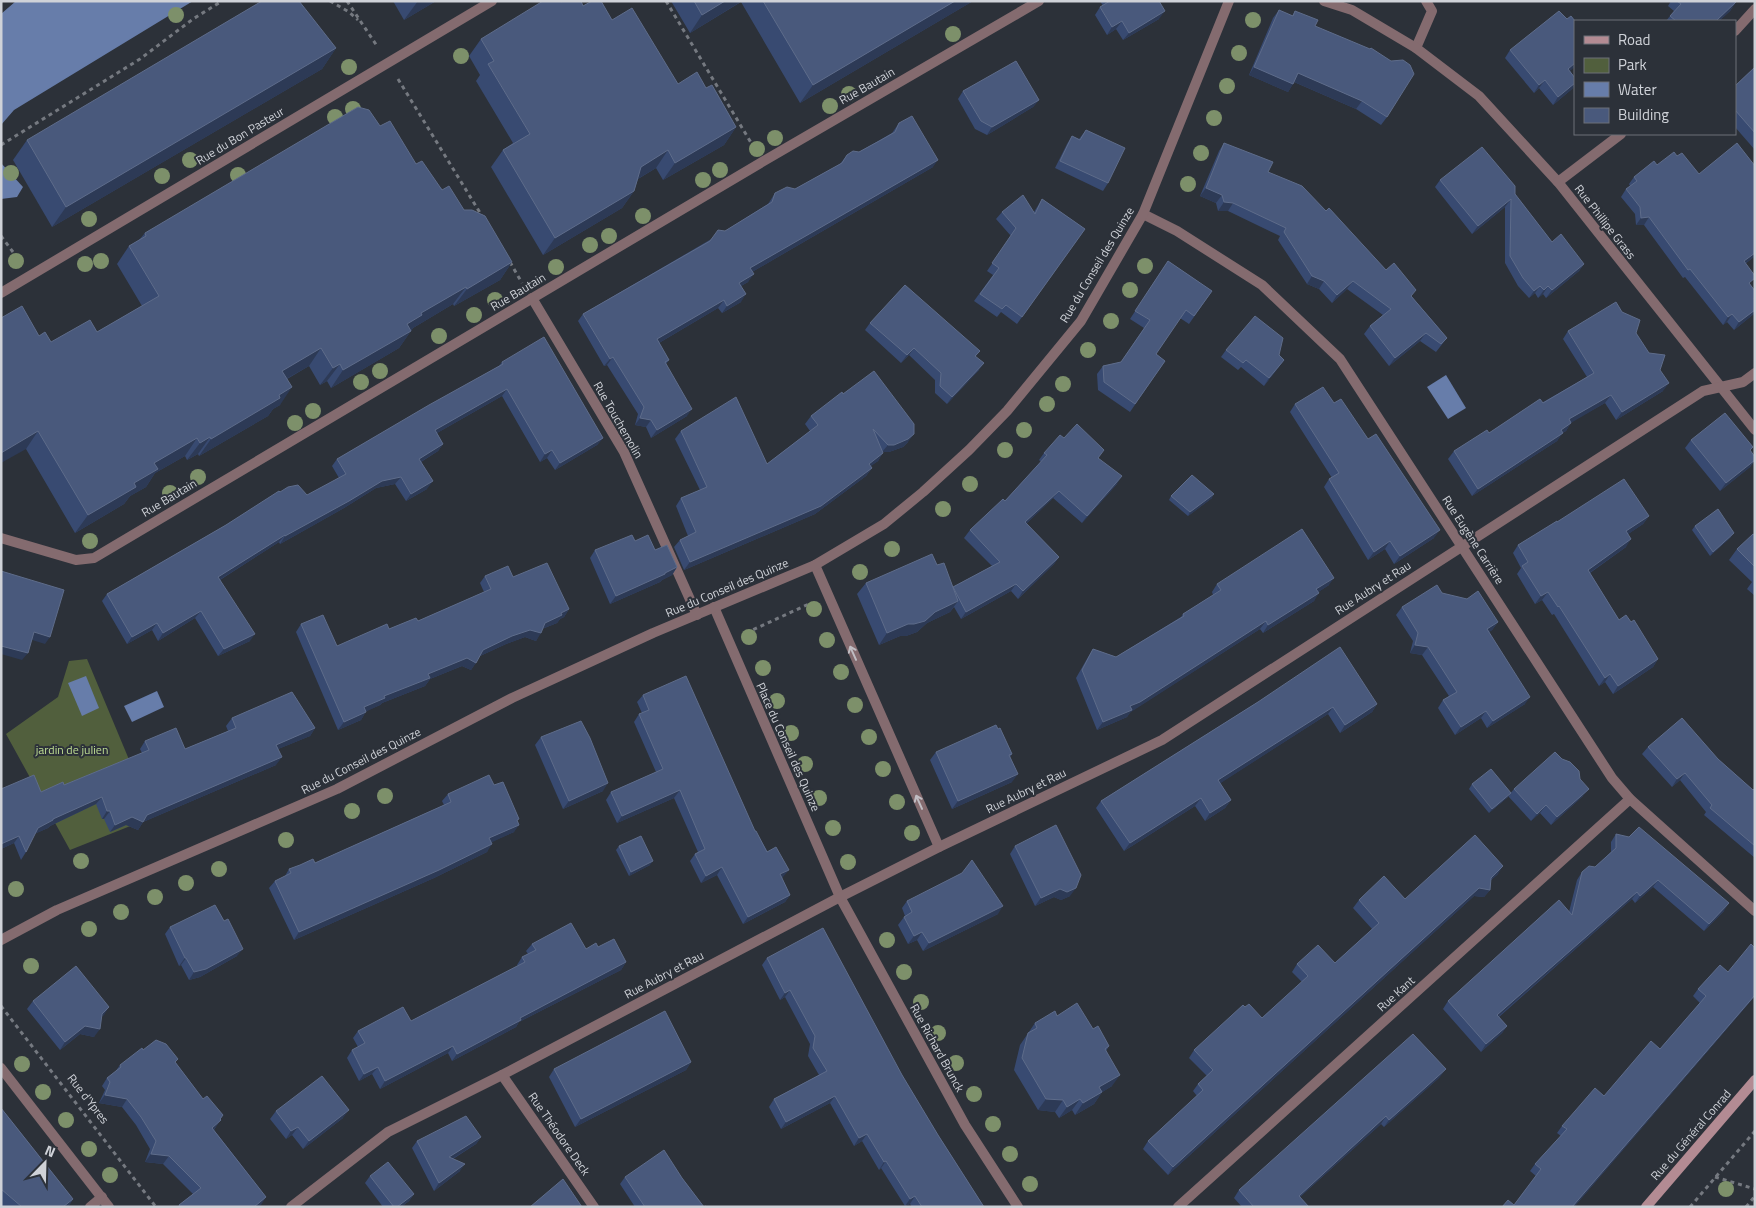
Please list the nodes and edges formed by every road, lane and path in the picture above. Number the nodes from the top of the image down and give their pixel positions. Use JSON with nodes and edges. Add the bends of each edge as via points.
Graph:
{"nodes":[{"id":1,"x":222,"y":1,"type":"edge"},
{"id":2,"x":330,"y":1,"type":"edge"},
{"id":3,"x":347,"y":1,"type":"edge"},
{"id":4,"x":492,"y":1,"type":"edge"},
{"id":5,"x":666,"y":1,"type":"edge"},
{"id":6,"x":1039,"y":1,"type":"edge"},
{"id":7,"x":1229,"y":1,"type":"edge"},
{"id":8,"x":1324,"y":1,"type":"edge"},
{"id":9,"x":1426,"y":1,"type":"edge"},
{"id":10,"x":1755,"y":10,"type":"edge"},
{"id":11,"x":362,"y":24,"type":"junction"},
{"id":12,"x":1736,"y":30,"type":"edge"},
{"id":13,"x":1416,"y":48,"type":"junction"},
{"id":14,"x":389,"y":62,"type":"junction"},
{"id":15,"x":1620,"y":135,"type":"edge"},
{"id":16,"x":1,"y":145,"type":"edge"},
{"id":17,"x":762,"y":162,"type":"junction"},
{"id":18,"x":1558,"y":182,"type":"junction"},
{"id":19,"x":1143,"y":214,"type":"junction"},
{"id":20,"x":486,"y":222,"type":"edge"},
{"id":21,"x":1,"y":236,"type":"edge"},
{"id":22,"x":506,"y":256,"type":"edge"},
{"id":23,"x":30,"y":275,"type":"junction"},
{"id":24,"x":1,"y":293,"type":"edge"},
{"id":25,"x":532,"y":298,"type":"junction"},
{"id":26,"x":1755,"y":373,"type":"edge"},
{"id":27,"x":1720,"y":387,"type":"junction"},
{"id":28,"x":1755,"y":430,"type":"edge"},
{"id":29,"x":1,"y":538,"type":"edge"},
{"id":30,"x":1462,"y":546,"type":"junction"},
{"id":31,"x":815,"y":565,"type":"junction"},
{"id":32,"x":814,"y":602,"type":"dead end"},
{"id":33,"x":714,"y":608,"type":"junction"},
{"id":34,"x":697,"y":615,"type":"junction"},
{"id":35,"x":745,"y":633,"type":"dead end"},
{"id":36,"x":1630,"y":800,"type":"junction"},
{"id":37,"x":939,"y":847,"type":"junction"},
{"id":38,"x":840,"y":897,"type":"junction"},
{"id":39,"x":1755,"y":911,"type":"edge"},
{"id":40,"x":1,"y":940,"type":"edge"},
{"id":41,"x":1,"y":1006,"type":"edge"},
{"id":42,"x":1,"y":1068,"type":"edge"},
{"id":43,"x":502,"y":1075,"type":"junction"},
{"id":44,"x":1755,"y":1080,"type":"edge"},
{"id":45,"x":1755,"y":1131,"type":"edge"},
{"id":46,"x":1715,"y":1177,"type":"junction"},
{"id":47,"x":1755,"y":1189,"type":"edge"},
{"id":48,"x":1755,"y":1196,"type":"edge"},
{"id":49,"x":102,"y":1197,"type":"junction"},
{"id":50,"x":90,"y":1207,"type":"edge"},
{"id":51,"x":109,"y":1207,"type":"edge"},
{"id":52,"x":156,"y":1207,"type":"edge"},
{"id":53,"x":291,"y":1207,"type":"edge"},
{"id":54,"x":594,"y":1207,"type":"edge"},
{"id":55,"x":1018,"y":1207,"type":"edge"},
{"id":56,"x":1178,"y":1207,"type":"edge"},
{"id":57,"x":1646,"y":1207,"type":"edge"},
{"id":58,"x":1690,"y":1207,"type":"edge"},
{"id":59,"x":1746,"y":1207,"type":"edge"}],
"edges":[{"from":1,"to":16,"type":"path","via":[[140,59]]},
{"from":2,"to":11,"type":"path"},
{"from":3,"to":11,"type":"path"},
{"from":4,"to":14,"type":"street","name":"Rue du Bon Pasteur"},
{"from":5,"to":17,"type":"path"},
{"from":6,"to":17,"type":"street","name":"Rue Bautain"},
{"from":7,"to":19,"type":"street","name":"Rue du Conseil des Quinze"},
{"from":8,"to":13,"type":"street","name":"Rue Phillipe Grass","via":[[1352,10]]},
{"from":9,"to":13,"type":"street","via":[[1432,11]]},
{"from":10,"to":12,"type":"street"},
{"from":11,"to":14,"type":"path"},
{"from":13,"to":18,"type":"street","name":"Rue Phillipe Grass","via":[[1479,96]]},
{"from":14,"to":20,"type":"path"},
{"from":14,"to":23,"type":"street","name":"Rue du Bon Pasteur"},
{"from":15,"to":18,"type":"street"},
{"from":17,"to":25,"type":"street","name":"Rue Bautain"},
{"from":18,"to":27,"type":"street","name":"Rue Phillipe Grass"},
{"from":19,"to":30,"type":"street","name":"Rue Eugène Carrière","via":[[1262,285],[1340,358]]},
{"from":19,"to":31,"type":"street","name":"Rue du Conseil des Quinze","via":[[1081,321],[1007,410],[969,450],[884,524]]},
{"from":21,"to":23,"type":"path"},
{"from":22,"to":25,"type":"path"},
{"from":23,"to":24,"type":"street","name":"Rue du Bon Pasteur"},
{"from":25,"to":29,"type":"street","name":"Rue Bautain","via":[[94,558],[76,560]]},
{"from":25,"to":34,"type":"street","name":"Rue Touchemolin","via":[[624,452]]},
{"from":26,"to":27,"type":"street","name":"Rue Aubry et Rau","via":[[1743,382]]},
{"from":27,"to":28,"type":"street","name":"Rue Phillipe Grass"},
{"from":27,"to":30,"type":"street","name":"Rue Aubry et Rau","via":[[1703,391]]},
{"from":30,"to":36,"type":"street","name":"Rue Eugène Carrière","via":[[1612,778]]},
{"from":30,"to":37,"type":"street","name":"Rue Aubry et Rau","via":[[1162,740]]},
{"from":31,"to":33,"type":"street","name":"Rue du Conseil des Quinze"},
{"from":37,"to":31,"type":"street","one_way":true},
{"from":32,"to":35,"type":"path"},
{"from":33,"to":34,"type":"street","name":"Rue du Conseil des Quinze"},
{"from":33,"to":38,"type":"street","name":"Place du Conseil des Quinze"},
{"from":34,"to":40,"type":"street","name":"Rue du Conseil des Quinze","via":[[512,698],[337,789],[57,910]]},
{"from":36,"to":39,"type":"street","name":"Rue Eugène Carrière"},
{"from":36,"to":56,"type":"street","name":"Rue Kant"},
{"from":37,"to":38,"type":"street","name":"Rue Aubry et Rau"},
{"from":38,"to":43,"type":"street","name":"Rue Aubry et Rau"},
{"from":38,"to":55,"type":"street","name":"Rue Richard Brunck","via":[[965,1125]]},
{"from":41,"to":52,"type":"path","name":"Rue d'Ypres"},
{"from":42,"to":49,"type":"street"},
{"from":43,"to":53,"type":"street","name":"Rue Aubry et Rau","via":[[388,1132]]},
{"from":43,"to":54,"type":"street","name":"Rue Théodore Deck"},
{"from":44,"to":57,"type":"main road","name":"Rue du Général Conrad"},
{"from":45,"to":46,"type":"path"},
{"from":46,"to":47,"type":"path"},
{"from":46,"to":58,"type":"path"},
{"from":48,"to":59,"type":"path"},
{"from":49,"to":50,"type":"street"},
{"from":49,"to":51,"type":"street"}]}
